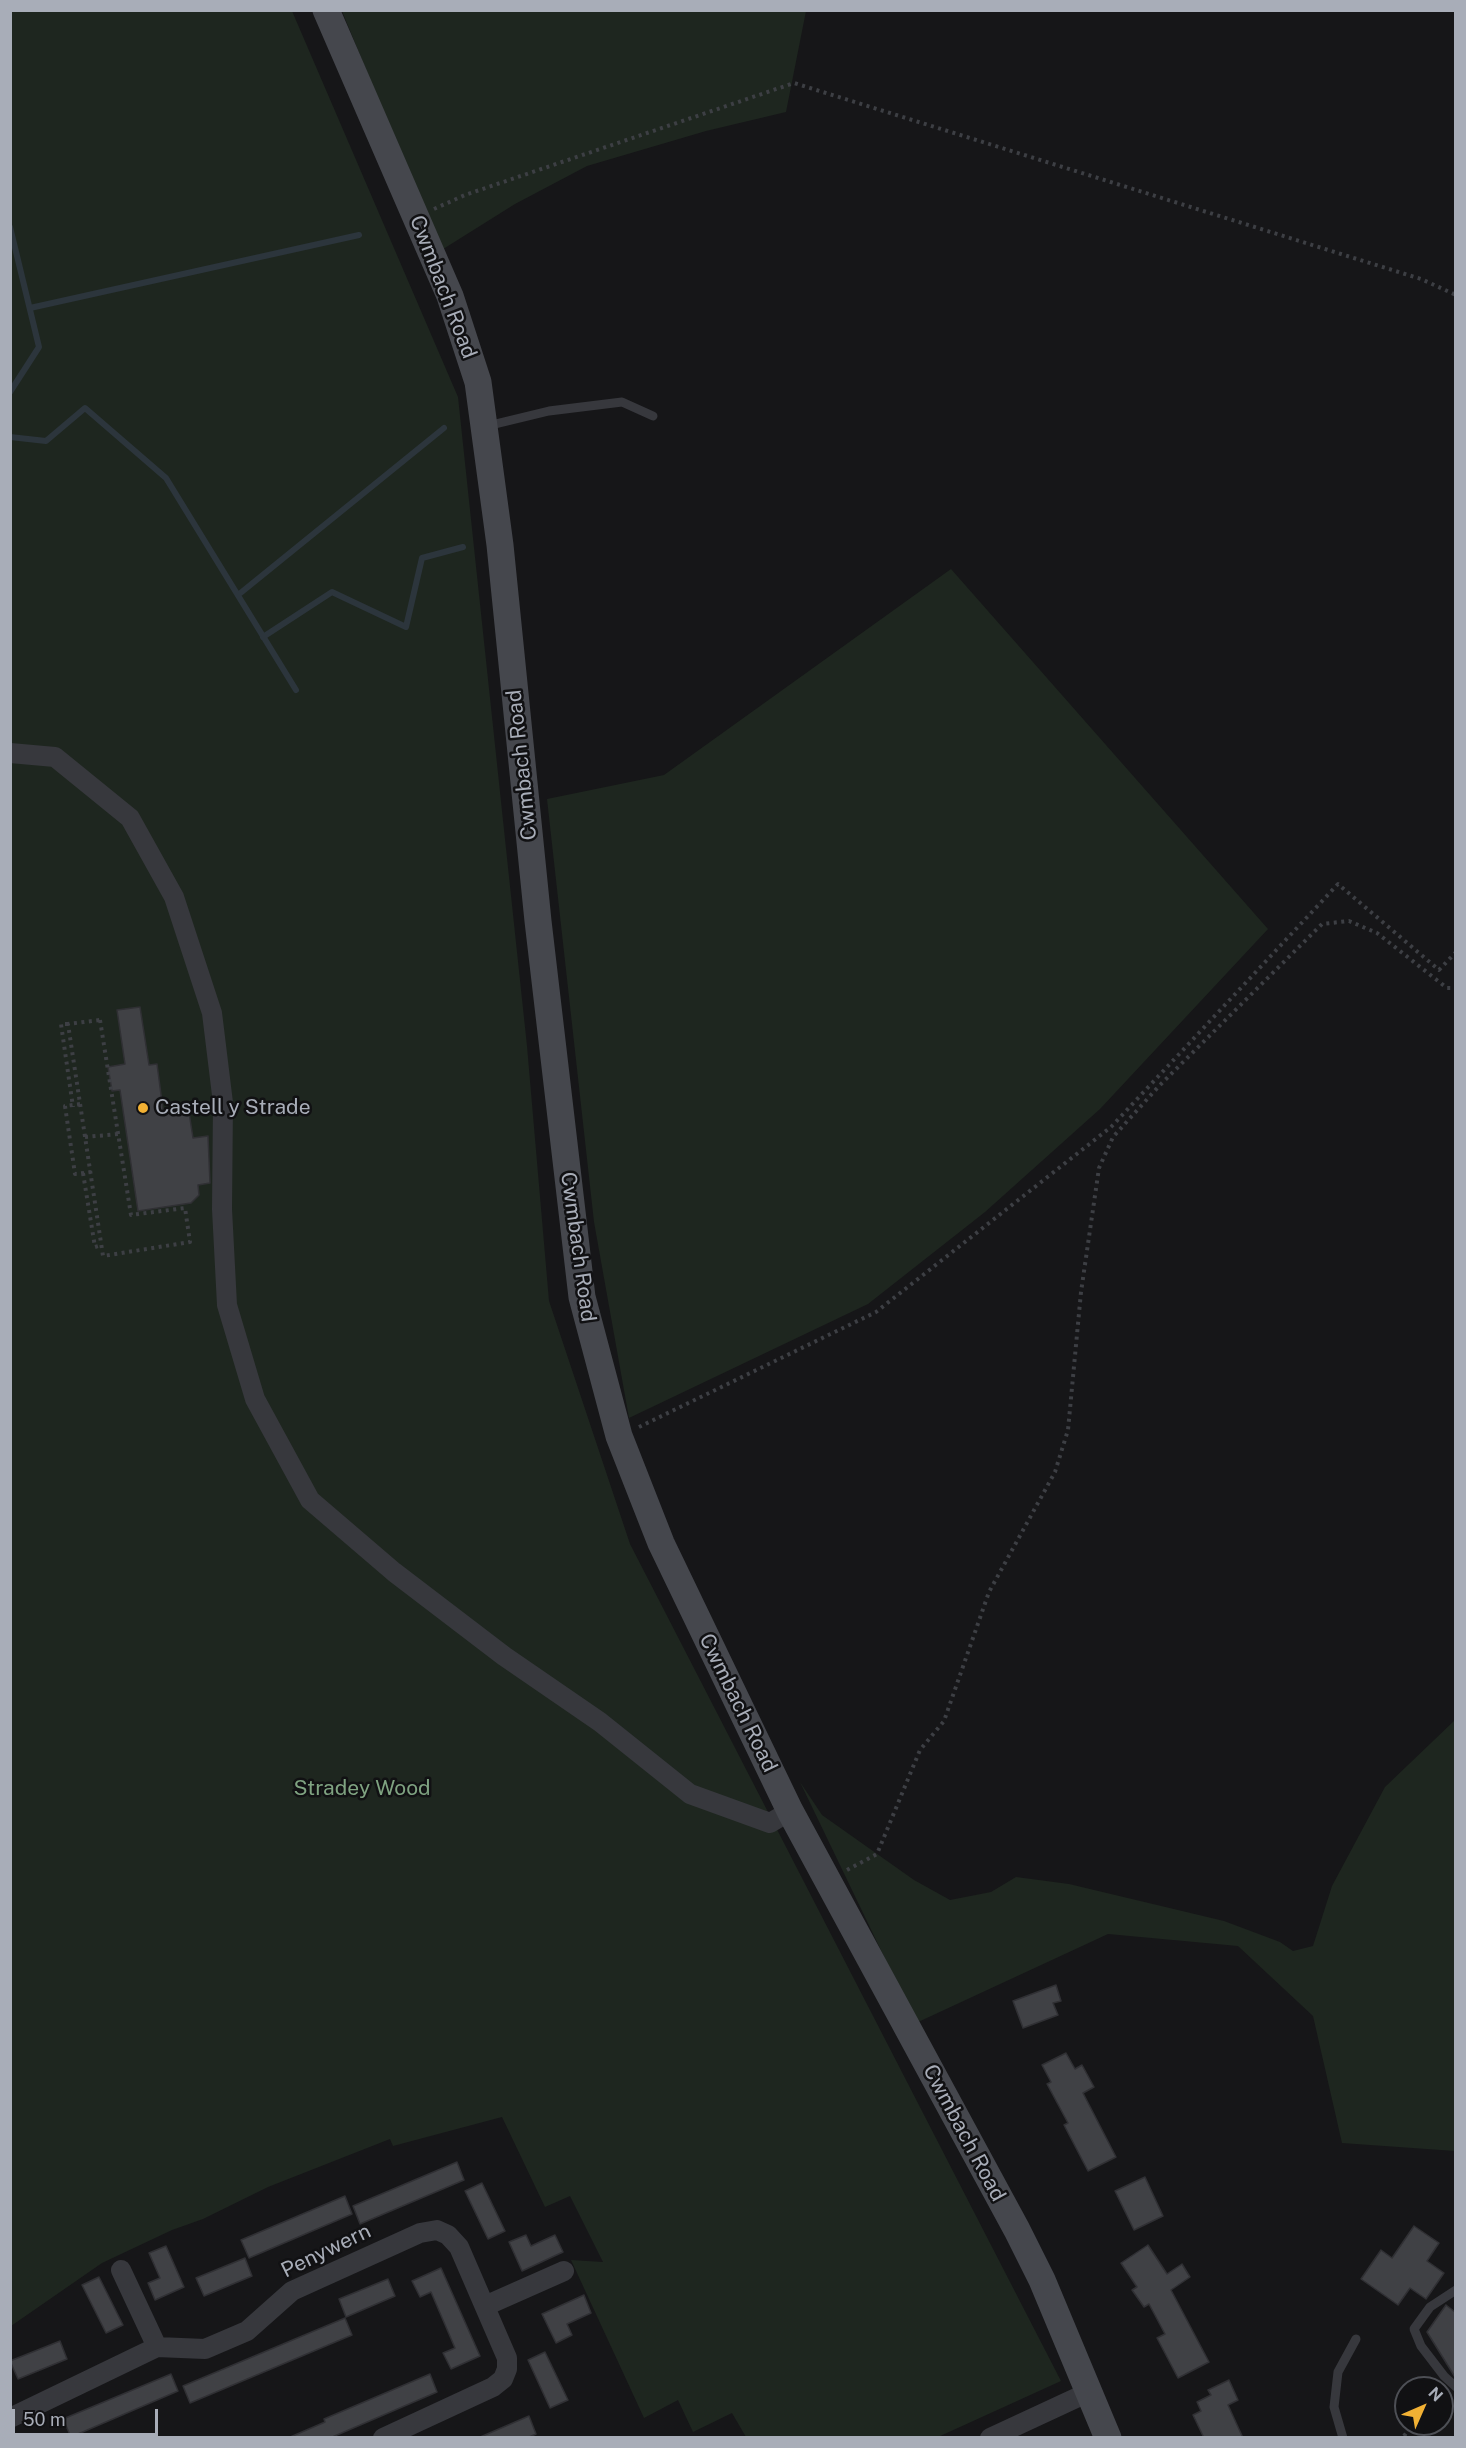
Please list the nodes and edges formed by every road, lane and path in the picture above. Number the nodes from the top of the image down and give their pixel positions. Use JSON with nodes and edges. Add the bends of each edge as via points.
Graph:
{"nodes":[{"id":1,"x":326,"y":10,"type":"edge"},
{"id":2,"x":417,"y":216,"type":"junction"},
{"id":3,"x":1455,"y":295,"type":"edge"},
{"id":4,"x":653,"y":416,"type":"dead end"},
{"id":5,"x":484,"y":426,"type":"junction"},
{"id":6,"x":10,"y":753,"type":"edge"},
{"id":7,"x":1455,"y":952,"type":"edge"},
{"id":8,"x":1455,"y":988,"type":"edge"},
{"id":9,"x":68,"y":1023,"type":"junction"},
{"id":10,"x":80,"y":1104,"type":"junction"},
{"id":11,"x":73,"y":1107,"type":"junction"},
{"id":12,"x":119,"y":1134,"type":"junction"},
{"id":13,"x":85,"y":1137,"type":"junction"},
{"id":14,"x":91,"y":1172,"type":"junction"},
{"id":15,"x":83,"y":1173,"type":"junction"},
{"id":16,"x":102,"y":1245,"type":"junction"},
{"id":17,"x":620,"y":1436,"type":"junction"},
{"id":18,"x":790,"y":1811,"type":"junction"},
{"id":19,"x":827,"y":1880,"type":"junction"},
{"id":20,"x":121,"y":2270,"type":"dead end"},
{"id":21,"x":564,"y":2271,"type":"dead end"},
{"id":22,"x":1455,"y":2290,"type":"edge"},
{"id":23,"x":485,"y":2306,"type":"junction"},
{"id":24,"x":1356,"y":2339,"type":"dead end"},
{"id":25,"x":158,"y":2347,"type":"junction"},
{"id":26,"x":1455,"y":2387,"type":"edge"},
{"id":27,"x":1089,"y":2392,"type":"junction"},
{"id":28,"x":10,"y":2418,"type":"edge"},
{"id":29,"x":383,"y":2438,"type":"edge"},
{"id":30,"x":990,"y":2438,"type":"edge"},
{"id":31,"x":1108,"y":2438,"type":"edge"},
{"id":32,"x":1343,"y":2438,"type":"edge"}],
"edges":[{"from":1,"to":2,"type":"main road","name":"Cwmbach Road"},
{"from":2,"to":3,"type":"path","via":[[465,195],[794,83],[1421,279]]},
{"from":2,"to":5,"type":"main road","name":"Cwmbach Road","via":[[450,296],[475,372]]},
{"from":4,"to":5,"type":"lane","via":[[622,402],[549,411]]},
{"from":5,"to":17,"type":"main road","name":"Cwmbach Road","via":[[582,1297]]},
{"from":6,"to":18,"type":"street","via":[[55,757],[129,818],[174,897],[212,1013],[223,1103],[222,1209],[227,1305],[255,1399],[310,1500],[393,1572],[600,1722],[690,1794],[770,1823]]},
{"from":7,"to":17,"type":"path","via":[[1438,970],[1338,884],[1111,1126],[876,1312]]},
{"from":8,"to":19,"type":"path","via":[[1447,988],[1377,933],[1349,921],[1322,924],[1113,1137],[1100,1168],[1081,1292],[1068,1430],[1055,1472],[989,1592],[944,1721],[920,1750],[877,1854]]},
{"from":9,"to":10,"type":"path"},
{"from":9,"to":11,"type":"path","via":[[61,1024]]},
{"from":9,"to":12,"type":"path","via":[[100,1020]]},
{"from":10,"to":11,"type":"path"},
{"from":10,"to":13,"type":"path"},
{"from":11,"to":15,"type":"path","via":[[65,1106],[75,1174]]},
{"from":12,"to":13,"type":"path"},
{"from":12,"to":16,"type":"path","via":[[131,1215],[185,1208],[190,1242],[103,1256]]},
{"from":13,"to":14,"type":"path"},
{"from":14,"to":15,"type":"path"},
{"from":14,"to":16,"type":"path"},
{"from":15,"to":16,"type":"path","via":[[95,1247]]},
{"from":17,"to":18,"type":"main road","name":"Cwmbach Road","via":[[661,1543]]},
{"from":18,"to":19,"type":"main road","name":"Cwmbach Road"},
{"from":19,"to":27,"type":"main road","name":"Cwmbach Road","via":[[1017,2230]]},
{"from":20,"to":25,"type":"street"},
{"from":21,"to":23,"type":"street"},
{"from":22,"to":26,"type":"lane","via":[[1430,2307],[1414,2329],[1421,2346]]},
{"from":23,"to":25,"type":"street","name":"Penywern","via":[[459,2247],[437,2230],[420,2233],[291,2291],[247,2331],[205,2349]]},
{"from":23,"to":29,"type":"street","name":"Penywern","via":[[507,2358],[503,2379]]},
{"from":24,"to":32,"type":"lane","via":[[1338,2372],[1334,2407]]},
{"from":25,"to":28,"type":"street","name":"Penywern"},
{"from":27,"to":30,"type":"street"},
{"from":27,"to":31,"type":"main road","name":"Cwmbach Road"}]}
